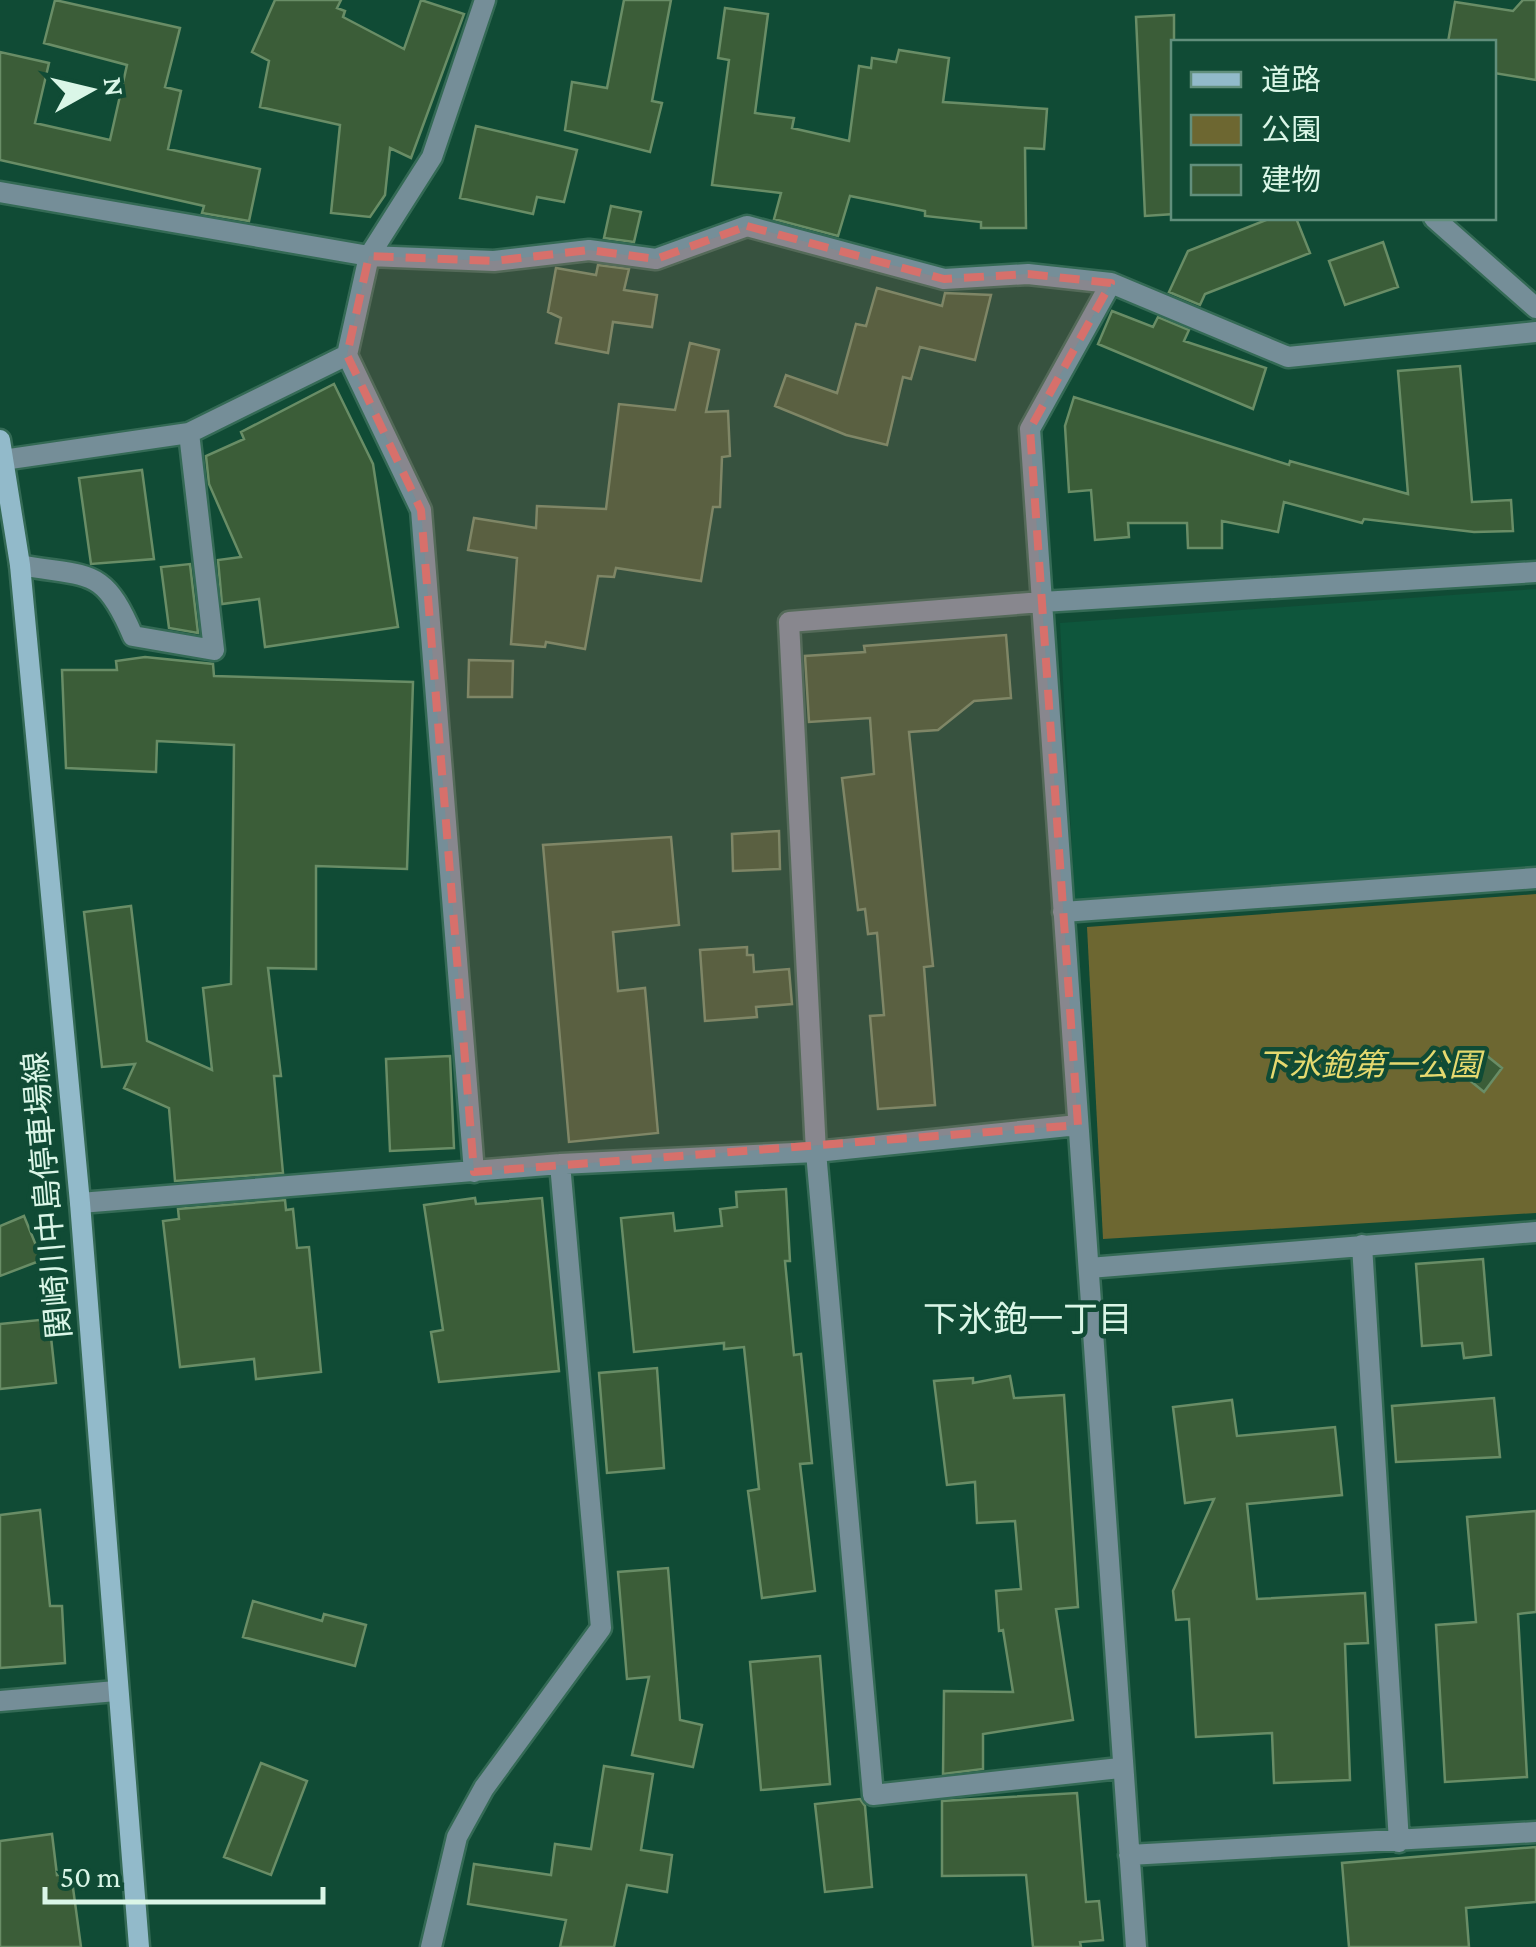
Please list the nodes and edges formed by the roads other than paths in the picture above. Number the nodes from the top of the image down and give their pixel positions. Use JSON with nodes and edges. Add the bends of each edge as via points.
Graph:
{"nodes":[{"id":1,"x":485,"y":0,"type":"edge"},
{"id":2,"x":0,"y":192,"type":"edge"},
{"id":3,"x":1436,"y":220,"type":"edge"},
{"id":4,"x":369,"y":256,"type":"junction"},
{"id":5,"x":1111,"y":283,"type":"junction"},
{"id":6,"x":1536,"y":308,"type":"edge"},
{"id":7,"x":1536,"y":332,"type":"edge"},
{"id":8,"x":348,"y":355,"type":"junction"},
{"id":9,"x":189,"y":433,"type":"junction"},
{"id":10,"x":2,"y":450,"type":"edge"},
{"id":11,"x":20,"y":565,"type":"junction"},
{"id":12,"x":1536,"y":572,"type":"edge"},
{"id":13,"x":1042,"y":602,"type":"junction"},
{"id":14,"x":1536,"y":878,"type":"edge"},
{"id":15,"x":1063,"y":912,"type":"junction"},
{"id":16,"x":1078,"y":1125,"type":"junction"},
{"id":17,"x":816,"y":1152,"type":"junction"},
{"id":18,"x":560,"y":1164,"type":"junction"},
{"id":19,"x":474,"y":1172,"type":"junction"},
{"id":20,"x":80,"y":1202,"type":"junction"},
{"id":21,"x":1536,"y":1232,"type":"edge"},
{"id":22,"x":1362,"y":1245,"type":"junction"},
{"id":23,"x":1089,"y":1268,"type":"junction"},
{"id":24,"x":116,"y":1691,"type":"junction"},
{"id":25,"x":0,"y":1702,"type":"edge"},
{"id":26,"x":1120,"y":1768,"type":"junction"},
{"id":27,"x":1536,"y":1832,"type":"edge"},
{"id":28,"x":1398,"y":1842,"type":"junction"},
{"id":29,"x":1128,"y":1855,"type":"junction"},
{"id":30,"x":139,"y":1947,"type":"edge"},
{"id":31,"x":431,"y":1947,"type":"edge"},
{"id":32,"x":1136,"y":1947,"type":"edge"}],
"edges":[{"from":1,"to":4,"type":"street","via":[[432,157]]},
{"from":2,"to":4,"type":"street"},
{"from":3,"to":6,"type":"street"},
{"from":4,"to":5,"type":"street","via":[[494,262],[589,250],[656,259],[747,226],[944,280],[1028,274]]},
{"from":4,"to":8,"type":"street"},
{"from":5,"to":7,"type":"street","via":[[1288,357]]},
{"from":5,"to":13,"type":"street","via":[[1030,429]]},
{"from":8,"to":9,"type":"street"},
{"from":8,"to":19,"type":"street","via":[[421,510]]},
{"from":9,"to":10,"type":"street"},
{"from":9,"to":11,"type":"street","via":[[214,650],[132,636],[100,580]]},
{"from":10,"to":11,"type":"main road","name":"関崎川中島停車場線"},
{"from":11,"to":20,"type":"main road","name":"関崎川中島停車場線"},
{"from":12,"to":13,"type":"street"},
{"from":13,"to":15,"type":"street"},
{"from":13,"to":17,"type":"street","via":[[789,622]]},
{"from":14,"to":15,"type":"street"},
{"from":15,"to":16,"type":"street"},
{"from":16,"to":17,"type":"street"},
{"from":16,"to":23,"type":"street"},
{"from":17,"to":18,"type":"street"},
{"from":17,"to":26,"type":"street","via":[[872,1795]]},
{"from":18,"to":19,"type":"street"},
{"from":18,"to":31,"type":"street","via":[[601,1628],[484,1788],[457,1837]]},
{"from":19,"to":20,"type":"street"},
{"from":20,"to":24,"type":"main road","name":"関崎川中島停車場線"},
{"from":21,"to":22,"type":"street"},
{"from":22,"to":23,"type":"street"},
{"from":22,"to":28,"type":"street"},
{"from":23,"to":26,"type":"street"},
{"from":24,"to":25,"type":"street"},
{"from":24,"to":30,"type":"main road","name":"関崎川中島停車場線"},
{"from":26,"to":29,"type":"street"},
{"from":27,"to":28,"type":"street"},
{"from":28,"to":29,"type":"street"},
{"from":29,"to":32,"type":"street"}]}
